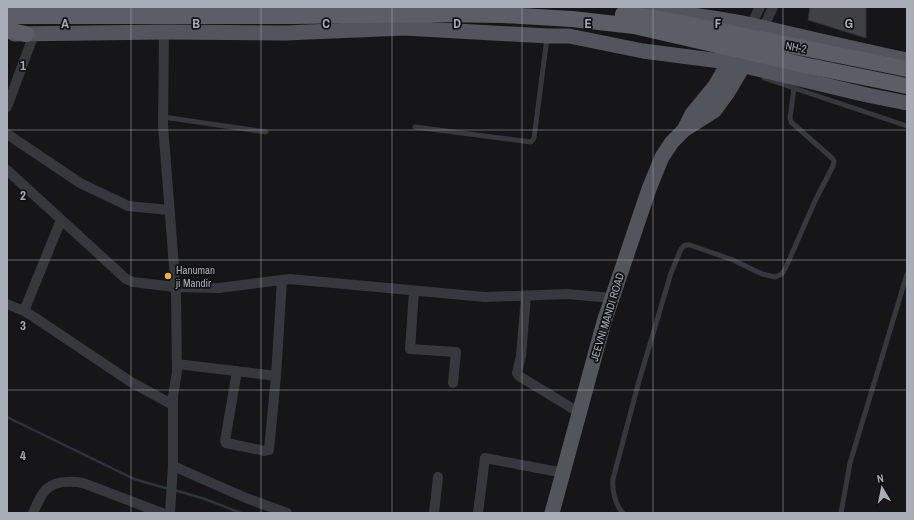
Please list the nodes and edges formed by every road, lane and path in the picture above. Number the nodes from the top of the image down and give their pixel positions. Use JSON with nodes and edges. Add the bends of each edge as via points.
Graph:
{"nodes":[{"id":1,"x":548,"y":7,"type":"edge"},
{"id":2,"x":628,"y":7,"type":"edge"},
{"id":3,"x":760,"y":7,"type":"edge"},
{"id":4,"x":773,"y":7,"type":"edge"},
{"id":5,"x":7,"y":16,"type":"edge"},
{"id":6,"x":706,"y":17,"type":"junction"},
{"id":7,"x":757,"y":27,"type":"junction"},
{"id":8,"x":7,"y":30,"type":"edge"},
{"id":9,"x":684,"y":31,"type":"junction"},
{"id":10,"x":164,"y":32,"type":"junction"},
{"id":11,"x":7,"y":34,"type":"edge"},
{"id":12,"x":30,"y":34,"type":"junction"},
{"id":13,"x":548,"y":36,"type":"junction"},
{"id":14,"x":802,"y":42,"type":"junction"},
{"id":15,"x":696,"y":58,"type":"junction"},
{"id":16,"x":907,"y":60,"type":"edge"},
{"id":17,"x":742,"y":68,"type":"junction"},
{"id":18,"x":907,"y":69,"type":"edge"},
{"id":19,"x":760,"y":76,"type":"dead end"},
{"id":20,"x":791,"y":82,"type":"junction"},
{"id":21,"x":907,"y":86,"type":"edge"},
{"id":22,"x":907,"y":103,"type":"edge"},
{"id":23,"x":7,"y":107,"type":"edge"},
{"id":24,"x":163,"y":117,"type":"junction"},
{"id":25,"x":907,"y":126,"type":"edge"},
{"id":26,"x":415,"y":127,"type":"dead end"},
{"id":27,"x":266,"y":132,"type":"dead end"},
{"id":28,"x":7,"y":134,"type":"edge"},
{"id":29,"x":7,"y":170,"type":"edge"},
{"id":30,"x":169,"y":210,"type":"junction"},
{"id":31,"x":61,"y":220,"type":"junction"},
{"id":32,"x":907,"y":274,"type":"edge"},
{"id":33,"x":282,"y":280,"type":"junction"},
{"id":34,"x":175,"y":287,"type":"junction"},
{"id":35,"x":414,"y":291,"type":"junction"},
{"id":36,"x":526,"y":296,"type":"junction"},
{"id":37,"x":612,"y":298,"type":"junction"},
{"id":38,"x":7,"y":304,"type":"edge"},
{"id":39,"x":24,"y":311,"type":"junction"},
{"id":40,"x":176,"y":364,"type":"junction"},
{"id":41,"x":237,"y":371,"type":"junction"},
{"id":42,"x":276,"y":376,"type":"junction"},
{"id":43,"x":454,"y":383,"type":"dead end"},
{"id":44,"x":173,"y":405,"type":"junction"},
{"id":45,"x":580,"y":413,"type":"junction"},
{"id":46,"x":173,"y":466,"type":"junction"},
{"id":47,"x":564,"y":473,"type":"junction"},
{"id":48,"x":438,"y":477,"type":"dead end"},
{"id":49,"x":33,"y":513,"type":"edge"},
{"id":50,"x":162,"y":513,"type":"edge"},
{"id":51,"x":170,"y":513,"type":"edge"},
{"id":52,"x":287,"y":513,"type":"edge"},
{"id":53,"x":434,"y":513,"type":"edge"},
{"id":54,"x":478,"y":513,"type":"edge"},
{"id":55,"x":552,"y":513,"type":"edge"},
{"id":56,"x":623,"y":513,"type":"edge"},
{"id":57,"x":841,"y":513,"type":"edge"}],
"edges":[{"from":1,"to":9,"type":"highway","via":[[660,19]]},
{"from":2,"to":6,"type":"main road"},
{"from":3,"to":7,"type":"street"},
{"from":4,"to":7,"type":"street"},
{"from":5,"to":9,"type":"highway","via":[[503,15]]},
{"from":6,"to":7,"type":"main road"},
{"from":6,"to":15,"type":"main road"},
{"from":7,"to":14,"type":"main road"},
{"from":7,"to":17,"type":"main road","name":"JEEVNI MANDI ROAD"},
{"from":8,"to":12,"type":"highway"},
{"from":9,"to":14,"type":"highway","name":"NH-2"},
{"from":9,"to":21,"type":"highway","via":[[804,64]]},
{"from":10,"to":12,"type":"main road"},
{"from":10,"to":13,"type":"main road","via":[[285,32],[404,28]]},
{"from":10,"to":24,"type":"street"},
{"from":11,"to":12,"type":"main road"},
{"from":12,"to":23,"type":"street"},
{"from":13,"to":15,"type":"main road","via":[[569,36],[643,51]]},
{"from":13,"to":26,"type":"lane","via":[[532,142]]},
{"from":14,"to":16,"type":"main road"},
{"from":14,"to":18,"type":"highway","name":"NH-2"},
{"from":14,"to":20,"type":"main road"},
{"from":15,"to":17,"type":"main road"},
{"from":17,"to":20,"type":"main road"},
{"from":17,"to":37,"type":"main road","name":"JEEVNI MANDI ROAD","via":[[715,86],[662,157],[648,189]]},
{"from":19,"to":20,"type":"lane"},
{"from":20,"to":22,"type":"main road"},
{"from":20,"to":25,"type":"lane"},
{"from":20,"to":56,"type":"lane","via":[[791,122],[832,158],[833,166],[782,274],[775,277],[762,274],[690,244],[681,249],[669,280],[639,381],[613,480],[614,494],[619,510]]},
{"from":24,"to":27,"type":"lane"},
{"from":24,"to":30,"type":"street"},
{"from":28,"to":30,"type":"street","via":[[80,183],[117,201],[128,206]]},
{"from":29,"to":31,"type":"street"},
{"from":30,"to":34,"type":"street"},
{"from":31,"to":34,"type":"street","via":[[129,281]]},
{"from":31,"to":39,"type":"street"},
{"from":32,"to":57,"type":"lane","via":[[850,463]]},
{"from":33,"to":34,"type":"street","via":[[219,288]]},
{"from":33,"to":35,"type":"street"},
{"from":33,"to":42,"type":"street"},
{"from":34,"to":40,"type":"street"},
{"from":35,"to":36,"type":"street","via":[[485,297]]},
{"from":35,"to":43,"type":"street","via":[[410,349],[456,352]]},
{"from":36,"to":37,"type":"street","via":[[567,294]]},
{"from":36,"to":45,"type":"street","via":[[517,373],[541,391]]},
{"from":37,"to":45,"type":"main road","name":"JEEVNI MANDI ROAD"},
{"from":38,"to":39,"type":"street"},
{"from":39,"to":44,"type":"street","via":[[132,382]]},
{"from":40,"to":41,"type":"street"},
{"from":40,"to":44,"type":"street"},
{"from":41,"to":42,"type":"street"},
{"from":41,"to":42,"type":"street","via":[[225,442],[265,451],[269,450]]},
{"from":44,"to":46,"type":"street"},
{"from":45,"to":47,"type":"main road","name":"JEEVNI MANDI ROAD"},
{"from":46,"to":51,"type":"street"},
{"from":46,"to":52,"type":"street"},
{"from":47,"to":54,"type":"street","via":[[485,458]]},
{"from":47,"to":55,"type":"main road","name":"JEEVNI MANDI ROAD"},
{"from":48,"to":53,"type":"street"},
{"from":49,"to":50,"type":"street","via":[[46,489],[51,485],[74,481]]}]}
